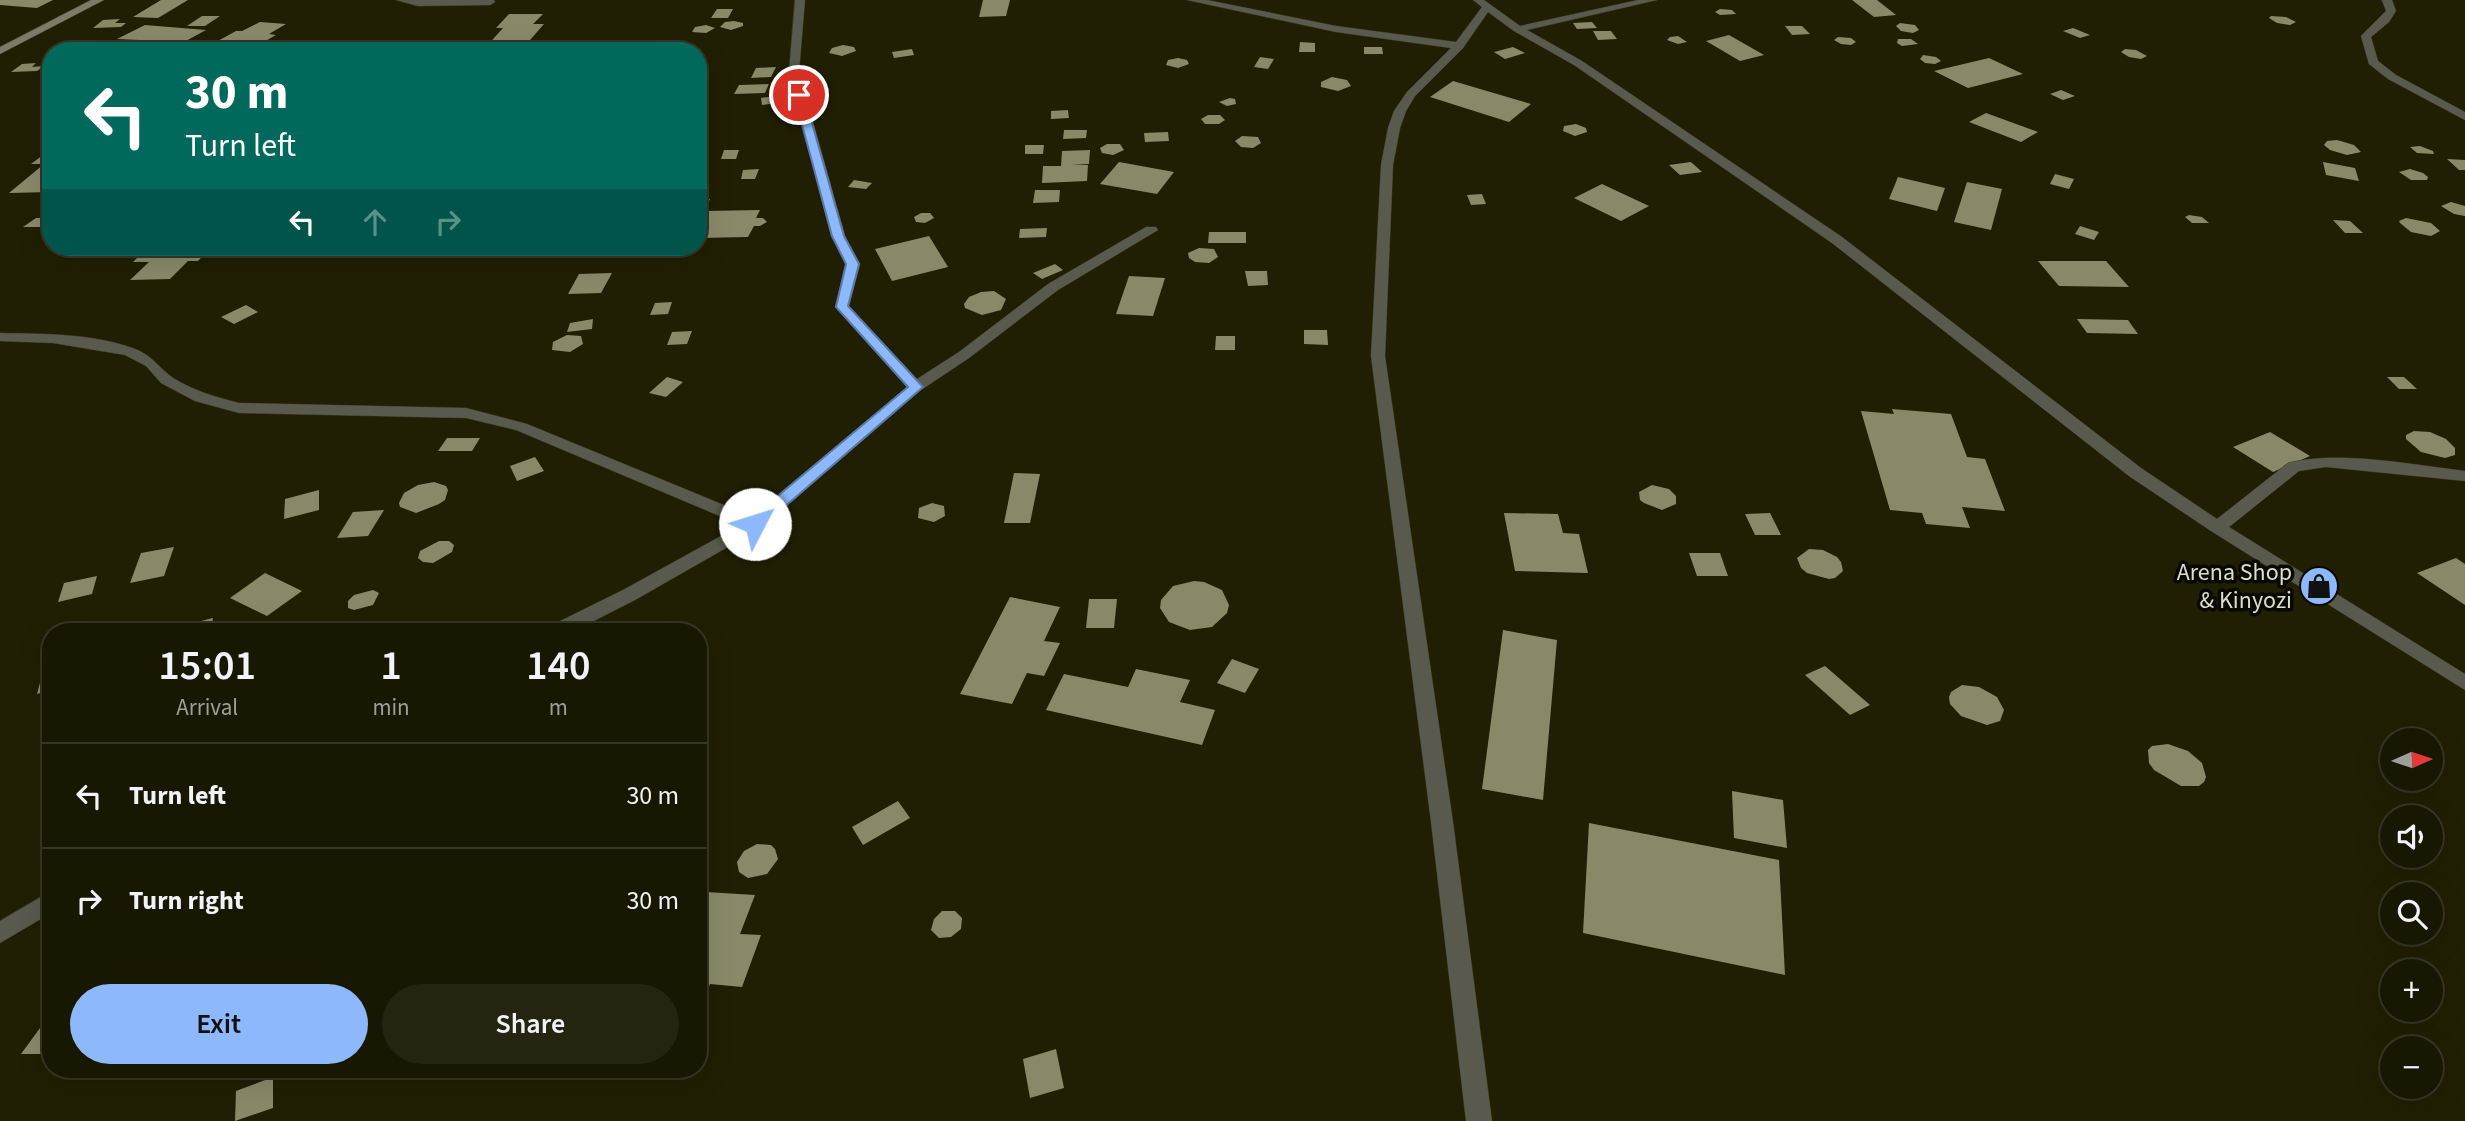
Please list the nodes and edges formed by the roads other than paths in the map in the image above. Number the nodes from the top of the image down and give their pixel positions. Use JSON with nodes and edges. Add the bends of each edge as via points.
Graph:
{"nodes":[{"id":1,"x":99,"y":0,"type":"edge"},
{"id":2,"x":401,"y":0,"type":"edge"},
{"id":3,"x":800,"y":0,"type":"edge"},
{"id":4,"x":1192,"y":0,"type":"edge"},
{"id":5,"x":1652,"y":0,"type":"edge"},
{"id":6,"x":2387,"y":0,"type":"edge"},
{"id":7,"x":490,"y":2,"type":"dead end"},
{"id":8,"x":1483,"y":3,"type":"edge"},
{"id":9,"x":1518,"y":29,"type":"junction"},
{"id":10,"x":1459,"y":46,"type":"junction"},
{"id":11,"x":0,"y":51,"type":"edge"},
{"id":12,"x":2465,"y":117,"type":"edge"},
{"id":13,"x":1151,"y":230,"type":"dead end"},
{"id":14,"x":0,"y":337,"type":"edge"},
{"id":15,"x":916,"y":387,"type":"junction"},
{"id":16,"x":2465,"y":476,"type":"edge"},
{"id":17,"x":755,"y":524,"type":"junction"},
{"id":18,"x":2217,"y":527,"type":"junction"},
{"id":19,"x":573,"y":623,"type":"edge"},
{"id":20,"x":2465,"y":683,"type":"edge"},
{"id":21,"x":42,"y":907,"type":"edge"},
{"id":22,"x":0,"y":933,"type":"edge"},
{"id":23,"x":1479,"y":1121,"type":"edge"}],
"edges":[{"from":1,"to":11,"type":"street"},
{"from":2,"to":7,"type":"street"},
{"from":3,"to":15,"type":"street","via":[[794,72],[838,236],[853,264],[842,307]]},
{"from":4,"to":10,"type":"street","via":[[1336,29]]},
{"from":5,"to":9,"type":"street"},
{"from":6,"to":12,"type":"street","via":[[2391,11],[2366,36],[2373,62],[2401,83]]},
{"from":8,"to":9,"type":"street"},
{"from":8,"to":10,"type":"street"},
{"from":9,"to":18,"type":"street","via":[[1578,64],[1837,240],[2135,472]]},
{"from":10,"to":23,"type":"street","via":[[1411,94],[1394,128],[1378,356]]},
{"from":13,"to":15,"type":"street","via":[[1053,287]]},
{"from":14,"to":17,"type":"street","via":[[53,339],[130,352],[151,363],[166,380],[200,398],[239,408],[466,413],[521,428]]},
{"from":15,"to":17,"type":"street"},
{"from":16,"to":18,"type":"street","via":[[2326,462],[2294,467]]},
{"from":17,"to":19,"type":"street"},
{"from":18,"to":20,"type":"street"},
{"from":21,"to":22,"type":"street"}]}
